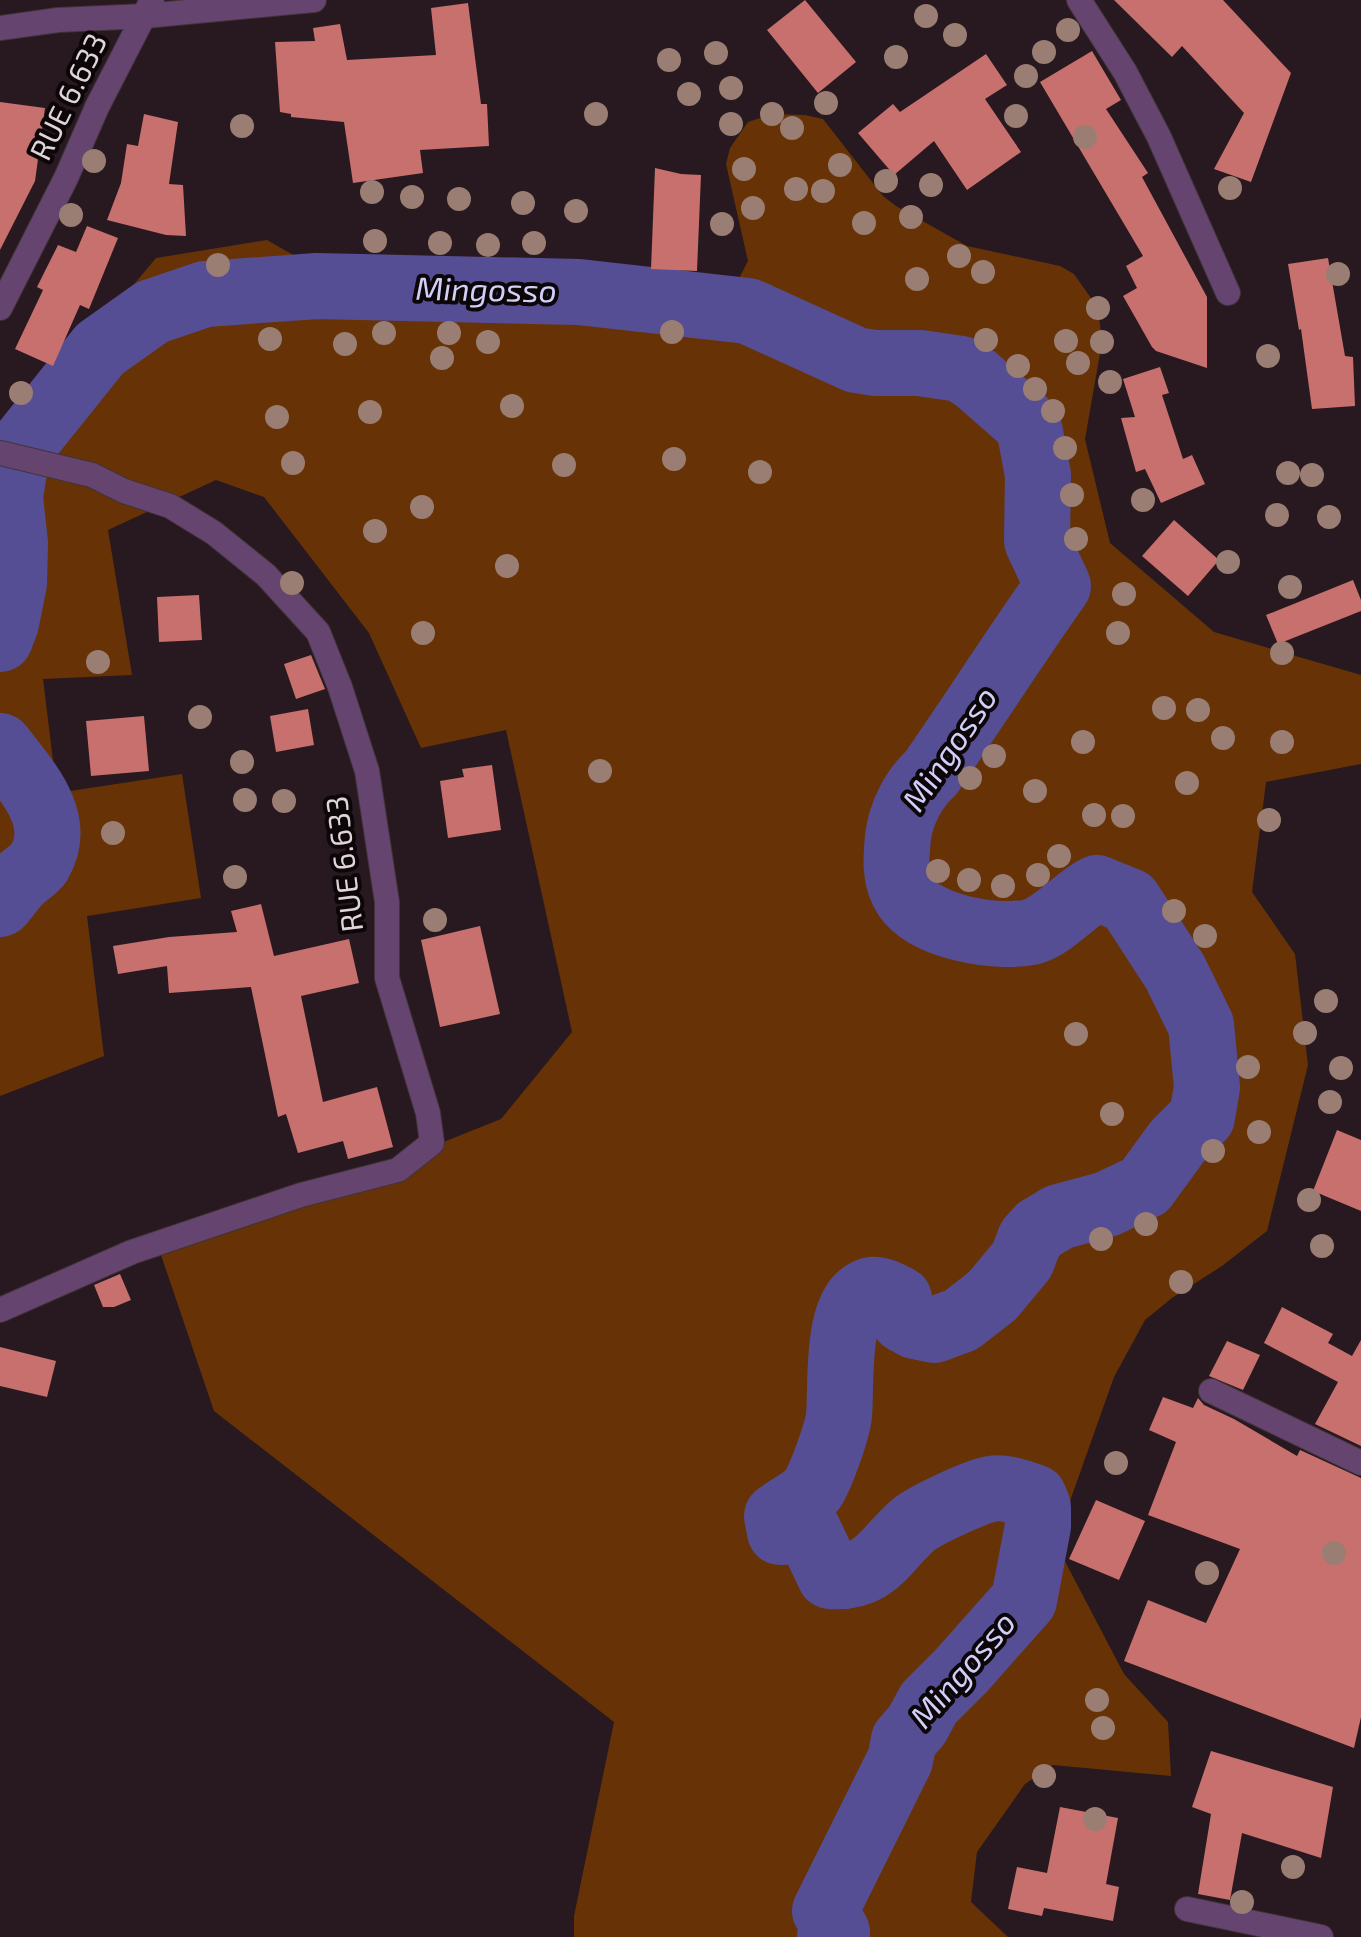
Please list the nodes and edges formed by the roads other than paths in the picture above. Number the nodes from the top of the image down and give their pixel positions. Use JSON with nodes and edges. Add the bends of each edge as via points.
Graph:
{"nodes":[{"id":1,"x":314,"y":0,"type":"edge"},
{"id":2,"x":1079,"y":0,"type":"edge"},
{"id":3,"x":148,"y":8,"type":"edge"},
{"id":4,"x":0,"y":28,"type":"edge"},
{"id":5,"x":1228,"y":293,"type":"dead end"},
{"id":6,"x":0,"y":308,"type":"edge"},
{"id":7,"x":0,"y":453,"type":"edge"},
{"id":8,"x":0,"y":1310,"type":"edge"},
{"id":9,"x":1211,"y":1391,"type":"dead end"},
{"id":10,"x":1361,"y":1463,"type":"edge"},
{"id":11,"x":1187,"y":1909,"type":"dead end"},
{"id":12,"x":1321,"y":1937,"type":"edge"}],
"edges":[{"from":1,"to":3,"type":"street"},
{"from":2,"to":5,"type":"street","via":[[1159,137]]},
{"from":3,"to":4,"type":"street"},
{"from":3,"to":6,"type":"street","name":"RUE 6.633"},
{"from":7,"to":8,"type":"street","name":"RUE 6.633","via":[[92,475],[170,506],[266,575],[318,632],[367,771],[387,902],[387,978],[428,1113],[432,1143],[398,1170],[301,1195],[132,1252]]},
{"from":9,"to":10,"type":"street"},
{"from":11,"to":12,"type":"street"}]}
